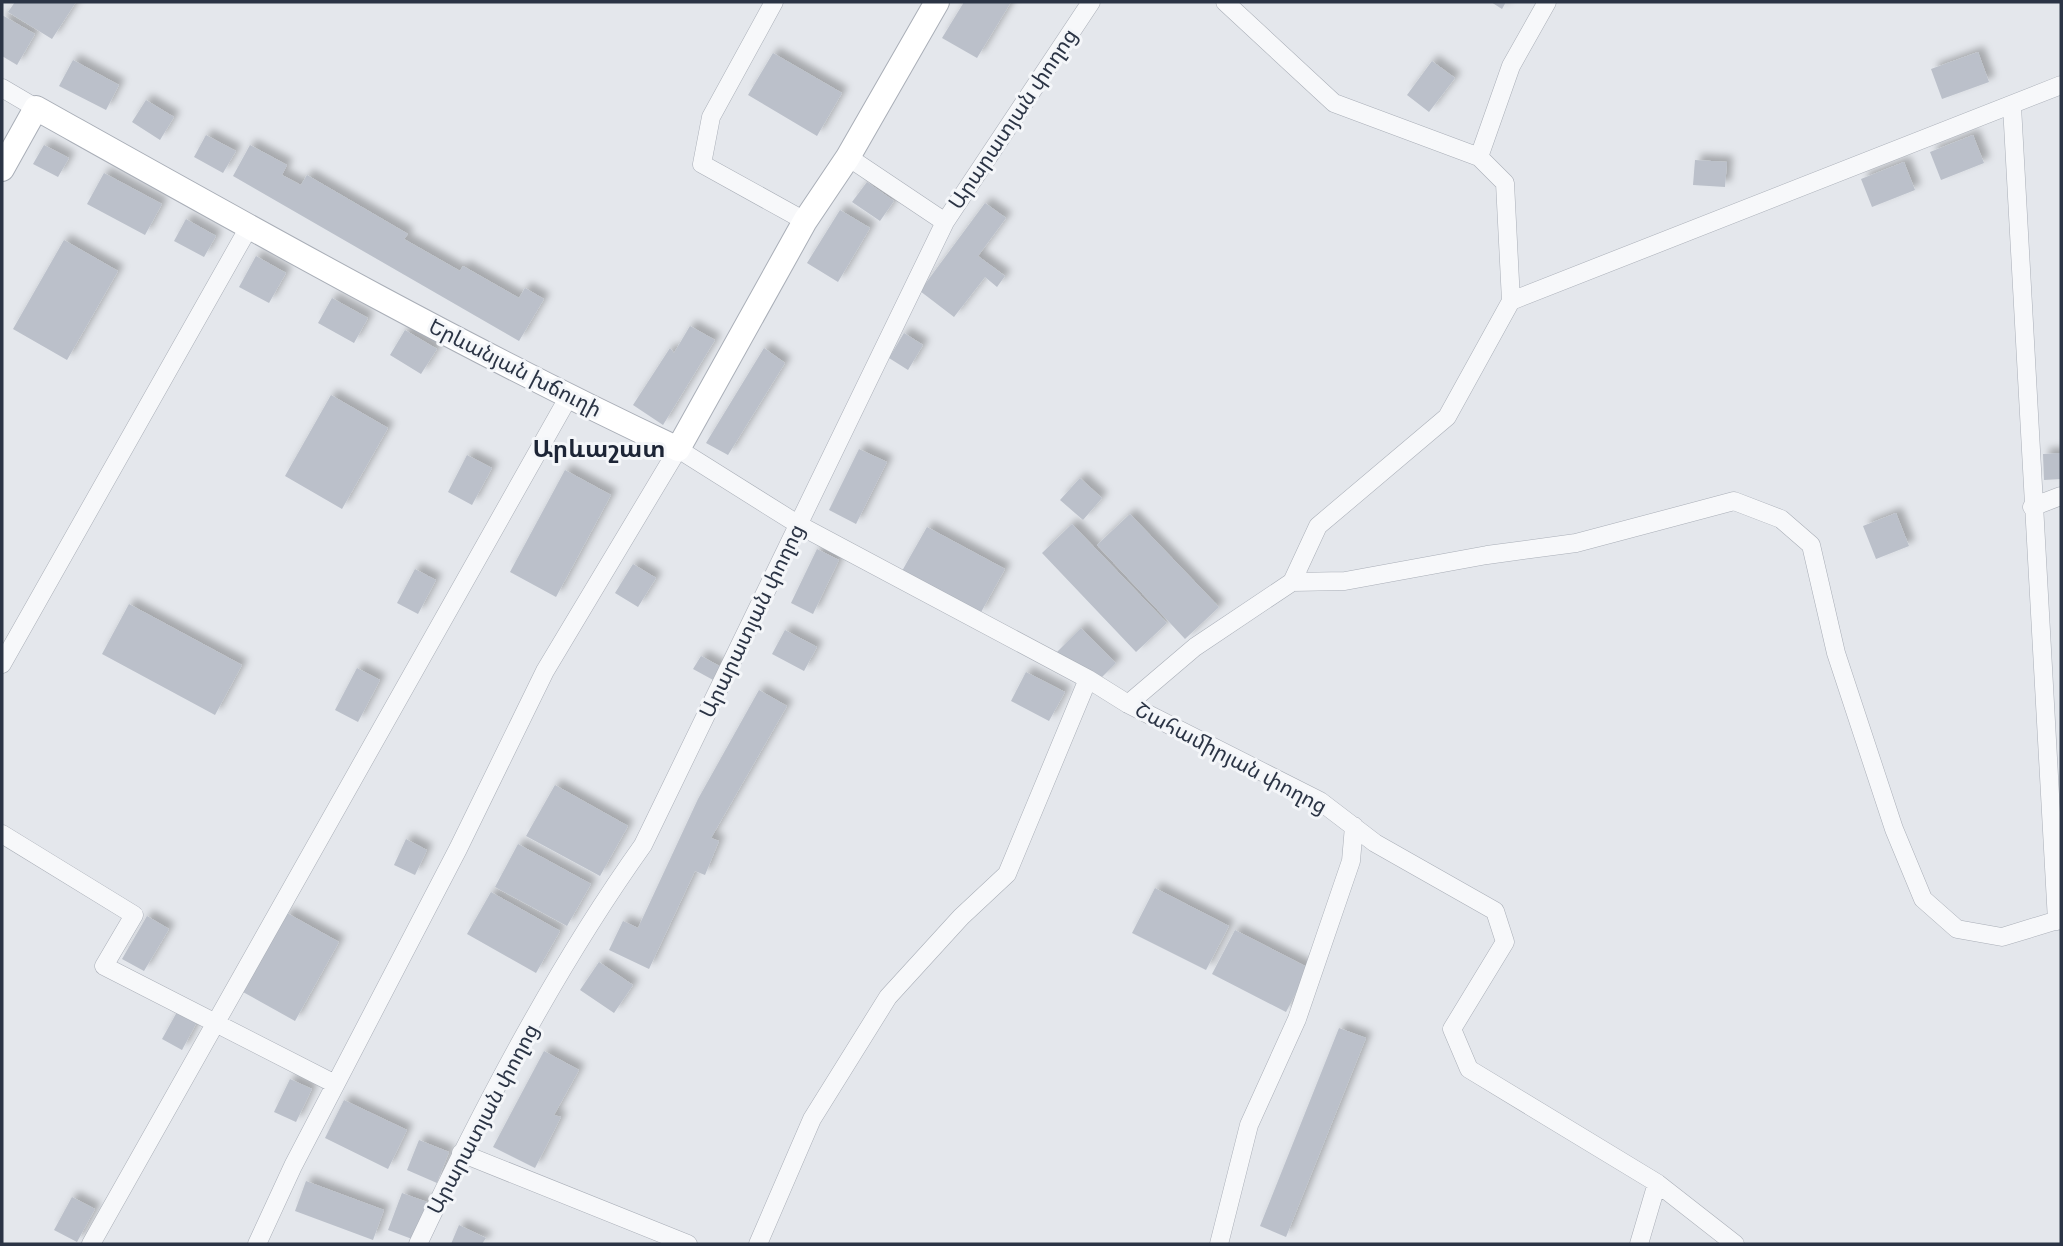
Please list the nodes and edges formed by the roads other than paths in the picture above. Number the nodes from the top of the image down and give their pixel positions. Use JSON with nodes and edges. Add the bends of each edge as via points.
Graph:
{"nodes":[{"id":1,"x":774,"y":2,"type":"edge"},
{"id":2,"x":937,"y":2,"type":"edge"},
{"id":3,"x":1091,"y":2,"type":"edge"},
{"id":4,"x":1225,"y":2,"type":"edge"},
{"id":5,"x":1547,"y":2,"type":"edge"},
{"id":6,"x":2061,"y":85,"type":"edge"},
{"id":7,"x":2,"y":88,"type":"edge"},
{"id":8,"x":2012,"y":106,"type":"junction"},
{"id":9,"x":36,"y":107,"type":"junction"},
{"id":10,"x":848,"y":157,"type":"junction"},
{"id":11,"x":1479,"y":157,"type":"junction"},
{"id":12,"x":2,"y":169,"type":"edge"},
{"id":13,"x":805,"y":221,"type":"junction"},
{"id":14,"x":945,"y":222,"type":"junction"},
{"id":15,"x":249,"y":227,"type":"junction"},
{"id":16,"x":1511,"y":301,"type":"junction"},
{"id":17,"x":568,"y":398,"type":"junction"},
{"id":18,"x":678,"y":449,"type":"junction"},
{"id":19,"x":2061,"y":496,"type":"edge"},
{"id":20,"x":2032,"y":507,"type":"junction"},
{"id":21,"x":799,"y":525,"type":"junction"},
{"id":22,"x":1292,"y":582,"type":"junction"},
{"id":23,"x":2,"y":664,"type":"edge"},
{"id":24,"x":1088,"y":679,"type":"junction"},
{"id":25,"x":1128,"y":704,"type":"junction"},
{"id":26,"x":1354,"y":826,"type":"junction"},
{"id":27,"x":2,"y":834,"type":"edge"},
{"id":28,"x":2059,"y":920,"type":"edge"},
{"id":29,"x":216,"y":1025,"type":"junction"},
{"id":30,"x":335,"y":1084,"type":"junction"},
{"id":31,"x":461,"y":1153,"type":"junction"},
{"id":32,"x":1657,"y":1183,"type":"junction"},
{"id":33,"x":91,"y":1244,"type":"edge"},
{"id":34,"x":257,"y":1244,"type":"edge"},
{"id":35,"x":418,"y":1244,"type":"edge"},
{"id":36,"x":688,"y":1244,"type":"edge"},
{"id":37,"x":758,"y":1244,"type":"edge"},
{"id":38,"x":1219,"y":1244,"type":"edge"},
{"id":39,"x":1639,"y":1244,"type":"edge"},
{"id":40,"x":1735,"y":1244,"type":"edge"}],
"edges":[{"from":1,"to":13,"type":"street","via":[[711,117],[702,164]]},
{"from":2,"to":10,"type":"main road"},
{"from":3,"to":14,"type":"street","name":"Արարատյան փողոց"},
{"from":4,"to":11,"type":"street","via":[[1334,103]]},
{"from":5,"to":11,"type":"street","via":[[1511,66]]},
{"from":6,"to":8,"type":"street"},
{"from":7,"to":9,"type":"street"},
{"from":8,"to":16,"type":"street"},
{"from":8,"to":20,"type":"street"},
{"from":9,"to":12,"type":"main road"},
{"from":9,"to":15,"type":"main road","name":"Երևանյան խճուղի"},
{"from":10,"to":13,"type":"main road"},
{"from":10,"to":14,"type":"street"},
{"from":11,"to":16,"type":"street","via":[[1505,183]]},
{"from":13,"to":18,"type":"main road"},
{"from":14,"to":21,"type":"street","name":"Արարատյան փողոց"},
{"from":15,"to":17,"type":"main road","name":"Երևանյան խճուղի"},
{"from":15,"to":23,"type":"street"},
{"from":16,"to":22,"type":"street","via":[[1447,417],[1318,526]]},
{"from":17,"to":18,"type":"main road","name":"Երևանյան խճուղի"},
{"from":17,"to":29,"type":"street"},
{"from":18,"to":21,"type":"street","name":"Շահամիրյան փողոց"},
{"from":18,"to":30,"type":"street","via":[[545,671]]},
{"from":19,"to":20,"type":"street"},
{"from":20,"to":28,"type":"street"},
{"from":21,"to":24,"type":"street","name":"Շահամիրյան փողոց"},
{"from":21,"to":31,"type":"street","name":"Արարատյան փողոց","via":[[643,845],[599,907]]},
{"from":22,"to":25,"type":"street","via":[[1195,647]]},
{"from":22,"to":28,"type":"street","via":[[1345,581],[1576,543],[1734,501],[1781,519],[1811,545],[1836,653],[1894,829],[1923,899],[1957,929],[2002,937]]},
{"from":24,"to":25,"type":"street","name":"Շահամիրյան փողոց"},
{"from":24,"to":37,"type":"street","via":[[1007,874],[888,997],[812,1119]]},
{"from":25,"to":26,"type":"street","name":"Շահամիրյան փողոց","via":[[1320,801]]},
{"from":26,"to":32,"type":"street","name":"Շահամիրյան փողոց","via":[[1375,843],[1495,911],[1505,942],[1452,1029],[1469,1069]]},
{"from":26,"to":38,"type":"street","via":[[1350,861],[1297,1019],[1249,1125]]},
{"from":27,"to":29,"type":"street","via":[[134,915],[104,967]]},
{"from":29,"to":30,"type":"street"},
{"from":29,"to":33,"type":"street"},
{"from":30,"to":34,"type":"street"},
{"from":31,"to":35,"type":"street","name":"Արարատյան փողոց"},
{"from":31,"to":36,"type":"street"},
{"from":32,"to":39,"type":"street"},
{"from":32,"to":40,"type":"street","name":"Շահամիրյան փողոց"}]}
